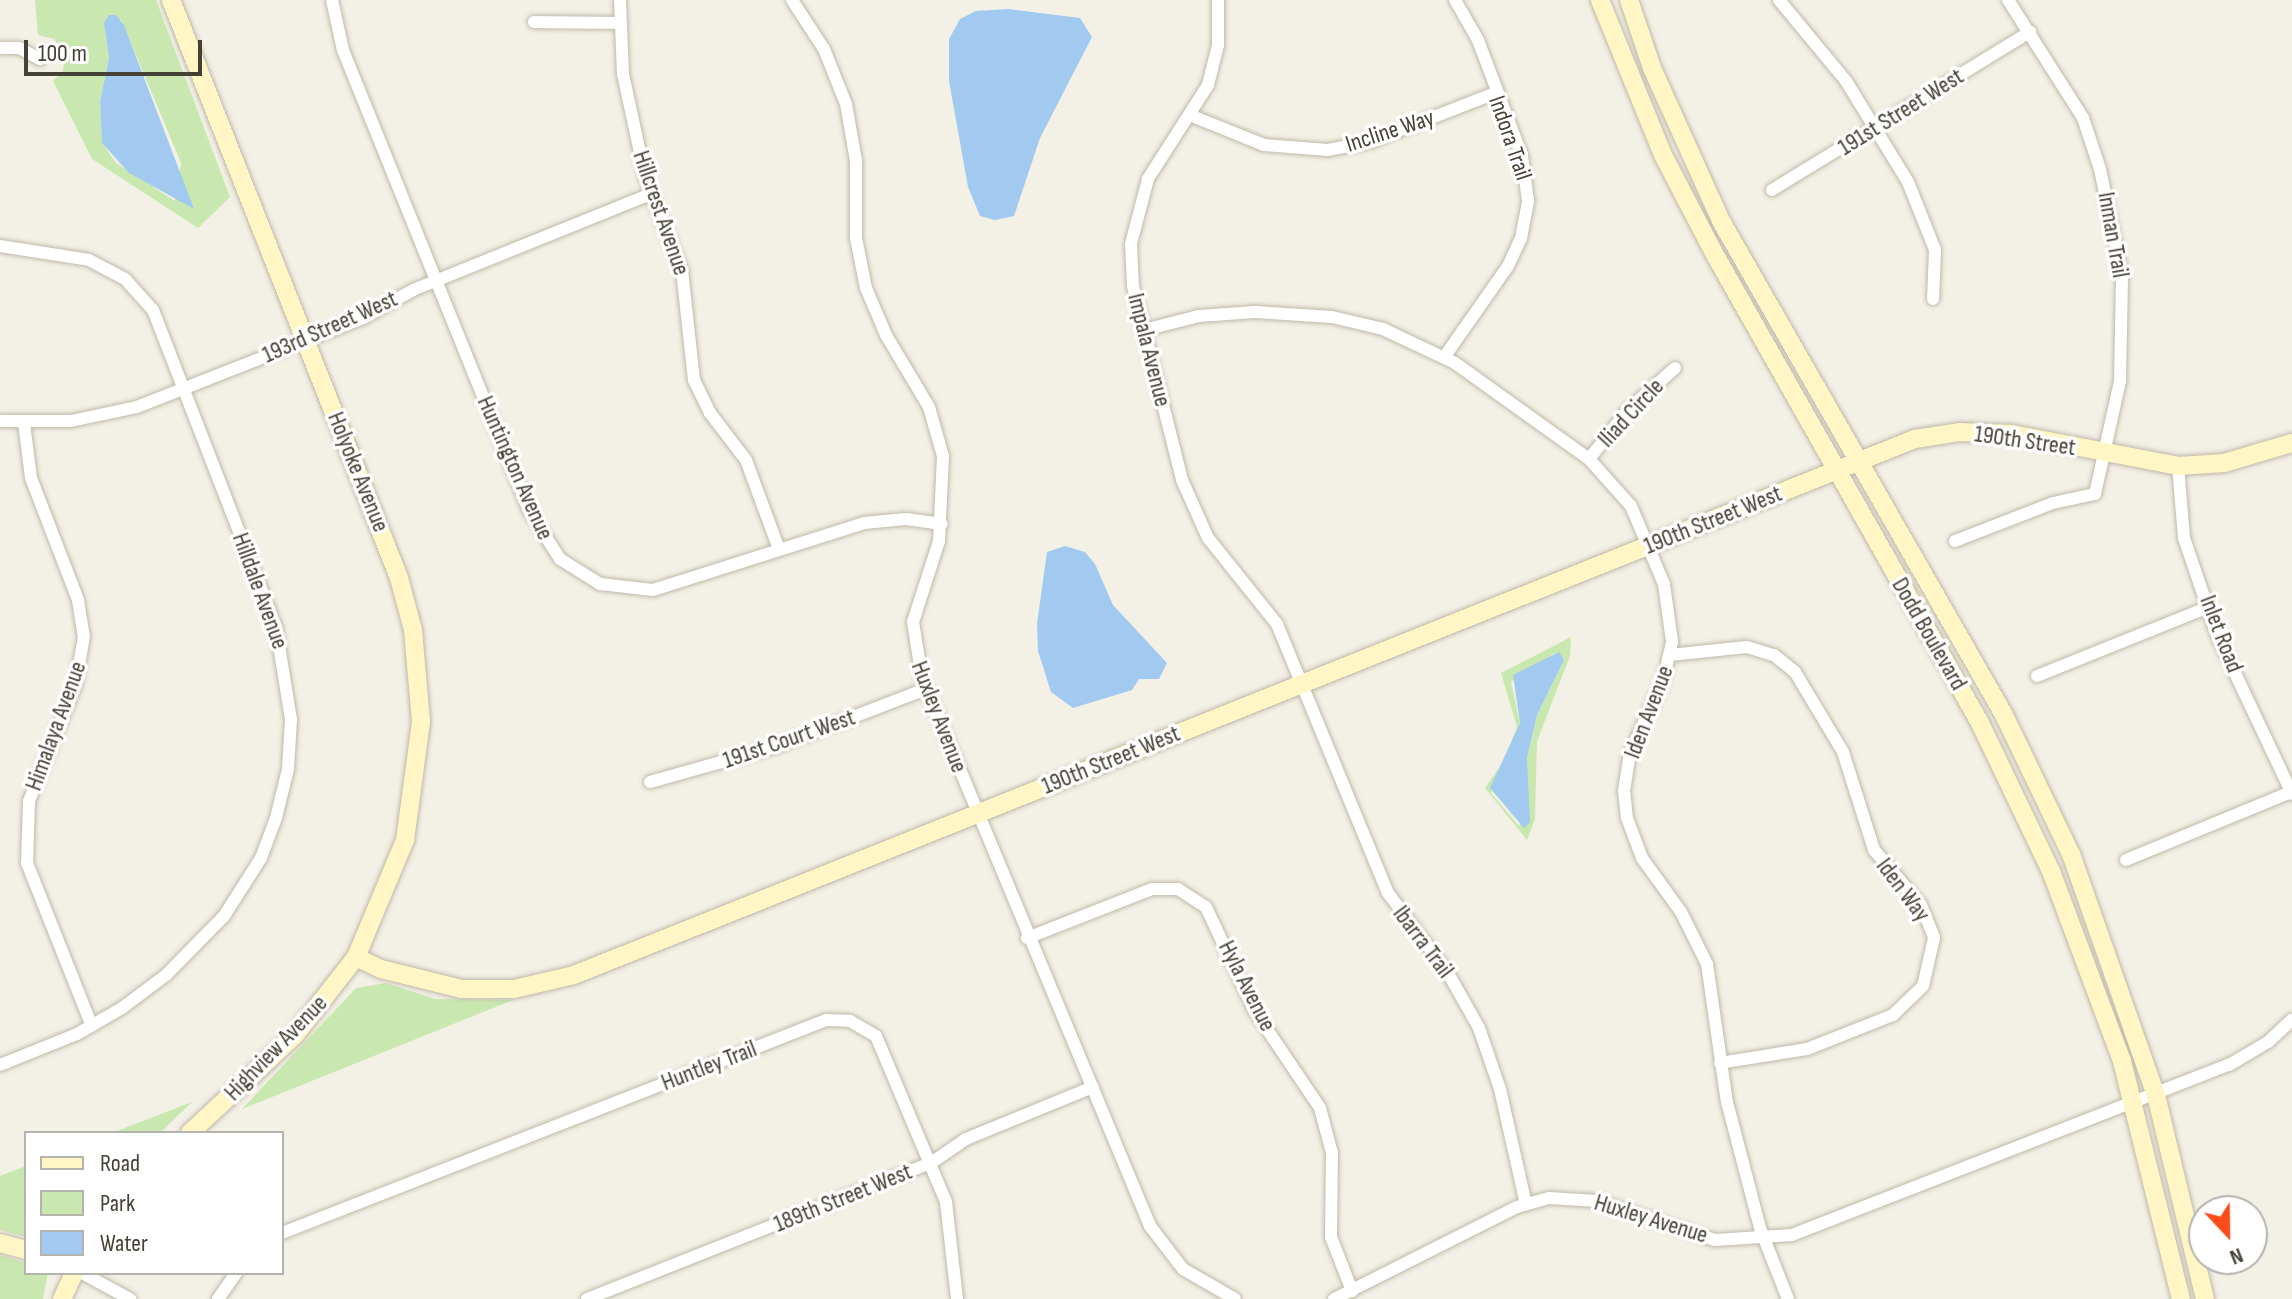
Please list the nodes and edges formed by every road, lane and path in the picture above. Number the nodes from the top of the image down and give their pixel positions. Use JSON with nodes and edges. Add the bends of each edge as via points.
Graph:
{"nodes":[{"id":1,"x":171,"y":0,"type":"edge"},
{"id":2,"x":332,"y":0,"type":"edge"},
{"id":3,"x":620,"y":0,"type":"edge"},
{"id":4,"x":792,"y":0,"type":"edge"},
{"id":5,"x":1218,"y":0,"type":"edge"},
{"id":6,"x":1455,"y":0,"type":"edge"},
{"id":7,"x":1600,"y":0,"type":"edge"},
{"id":8,"x":1629,"y":0,"type":"edge"},
{"id":9,"x":1779,"y":0,"type":"edge"},
{"id":10,"x":2008,"y":0,"type":"edge"},
{"id":11,"x":534,"y":22,"type":"dead end"},
{"id":12,"x":617,"y":23,"type":"junction"},
{"id":13,"x":2030,"y":32,"type":"junction"},
{"id":14,"x":0,"y":48,"type":"edge"},
{"id":15,"x":40,"y":59,"type":"dead end"},
{"id":16,"x":1495,"y":93,"type":"junction"},
{"id":17,"x":1192,"y":116,"type":"junction"},
{"id":18,"x":1876,"y":127,"type":"junction"},
{"id":19,"x":1772,"y":190,"type":"dead end"},
{"id":20,"x":651,"y":194,"type":"junction"},
{"id":21,"x":0,"y":246,"type":"edge"},
{"id":22,"x":436,"y":281,"type":"junction"},
{"id":23,"x":1933,"y":299,"type":"dead end"},
{"id":24,"x":1144,"y":330,"type":"junction"},
{"id":25,"x":305,"y":340,"type":"junction"},
{"id":26,"x":1445,"y":356,"type":"junction"},
{"id":27,"x":1675,"y":368,"type":"dead end"},
{"id":28,"x":187,"y":388,"type":"junction"},
{"id":29,"x":0,"y":421,"type":"edge"},
{"id":30,"x":24,"y":423,"type":"junction"},
{"id":31,"x":2292,"y":443,"type":"edge"},
{"id":32,"x":2102,"y":453,"type":"junction"},
{"id":33,"x":1589,"y":459,"type":"junction"},
{"id":34,"x":1857,"y":460,"type":"junction"},
{"id":35,"x":2178,"y":466,"type":"junction"},
{"id":36,"x":1835,"y":471,"type":"junction"},
{"id":37,"x":942,"y":524,"type":"junction"},
{"id":38,"x":1955,"y":541,"type":"dead end"},
{"id":39,"x":1649,"y":545,"type":"junction"},
{"id":40,"x":779,"y":549,"type":"junction"},
{"id":41,"x":2209,"y":607,"type":"junction"},
{"id":42,"x":1670,"y":655,"type":"junction"},
{"id":43,"x":2037,"y":676,"type":"dead end"},
{"id":44,"x":1302,"y":685,"type":"junction"},
{"id":45,"x":926,"y":689,"type":"junction"},
{"id":46,"x":650,"y":782,"type":"dead end"},
{"id":47,"x":2292,"y":793,"type":"edge"},
{"id":48,"x":976,"y":814,"type":"junction"},
{"id":49,"x":2126,"y":860,"type":"dead end"},
{"id":50,"x":1027,"y":938,"type":"junction"},
{"id":51,"x":356,"y":957,"type":"junction"},
{"id":52,"x":2292,"y":1020,"type":"edge"},
{"id":53,"x":92,"y":1026,"type":"junction"},
{"id":54,"x":1720,"y":1063,"type":"junction"},
{"id":55,"x":0,"y":1065,"type":"edge"},
{"id":56,"x":1093,"y":1087,"type":"junction"},
{"id":57,"x":2156,"y":1095,"type":"junction"},
{"id":58,"x":2134,"y":1103,"type":"junction"},
{"id":59,"x":192,"y":1131,"type":"edge"},
{"id":60,"x":931,"y":1163,"type":"junction"},
{"id":61,"x":1526,"y":1204,"type":"junction"},
{"id":62,"x":284,"y":1232,"type":"edge"},
{"id":63,"x":1765,"y":1241,"type":"junction"},
{"id":64,"x":0,"y":1243,"type":"edge"},
{"id":65,"x":24,"y":1249,"type":"edge"},
{"id":66,"x":73,"y":1275,"type":"edge"},
{"id":67,"x":86,"y":1275,"type":"edge"},
{"id":68,"x":235,"y":1275,"type":"edge"},
{"id":69,"x":1352,"y":1291,"type":"junction"},
{"id":70,"x":62,"y":1299,"type":"edge"},
{"id":71,"x":130,"y":1299,"type":"edge"},
{"id":72,"x":218,"y":1299,"type":"edge"},
{"id":73,"x":587,"y":1299,"type":"edge"},
{"id":74,"x":957,"y":1299,"type":"edge"},
{"id":75,"x":1235,"y":1299,"type":"edge"},
{"id":76,"x":1334,"y":1299,"type":"edge"},
{"id":77,"x":1788,"y":1299,"type":"edge"},
{"id":78,"x":2181,"y":1299,"type":"edge"},
{"id":79,"x":2205,"y":1299,"type":"edge"}],
"edges":[{"from":1,"to":25,"type":"street","name":"Holyoke Avenue"},
{"from":2,"to":22,"type":"street","name":"Huntington Avenue","via":[[343,50]]},
{"from":3,"to":12,"type":"street","name":"Hillcrest Avenue"},
{"from":4,"to":37,"type":"street","name":"Huxley Avenue","via":[[824,49],[846,104],[856,161],[861,271],[878,320],[935,423],[945,473]]},
{"from":5,"to":17,"type":"street","name":"Impala Avenue","via":[[1216,56]]},
{"from":6,"to":16,"type":"street","name":"Indora Trail","via":[[1478,40]]},
{"from":7,"to":36,"type":"street","name":"Dodd Boulevard","via":[[1664,156]]},
{"from":8,"to":34,"type":"street","name":"Dodd Boulevard","via":[[1706,192]]},
{"from":9,"to":18,"type":"street","via":[[1827,54]]},
{"from":10,"to":13,"type":"street","name":"Inman Trail"},
{"from":11,"to":12,"type":"street"},
{"from":12,"to":20,"type":"street","name":"Hillcrest Avenue","via":[[636,142]]},
{"from":13,"to":18,"type":"street","name":"191st Street West"},
{"from":13,"to":32,"type":"street","name":"Inman Trail","via":[[2083,118],[2114,224],[2124,329],[2120,381]]},
{"from":14,"to":15,"type":"street","via":[[19,48]]},
{"from":16,"to":17,"type":"street","name":"Incline Way","via":[[1370,142],[1328,150],[1254,143]]},
{"from":16,"to":26,"type":"street","name":"Indora Trail","via":[[1526,171],[1527,215],[1508,266]]},
{"from":17,"to":24,"type":"street","name":"Impala Avenue","via":[[1153,170],[1136,214],[1131,275]]},
{"from":18,"to":19,"type":"street","name":"191st Street West"},
{"from":18,"to":23,"type":"street","via":[[1931,237],[1937,263]]},
{"from":20,"to":22,"type":"street","name":"193rd Street West"},
{"from":20,"to":40,"type":"street","name":"Hillcrest Avenue","via":[[682,270],[694,380],[710,413],[746,460]]},
{"from":21,"to":28,"type":"street","name":"Hilldale Avenue","via":[[76,256],[125,279],[159,320]]},
{"from":22,"to":25,"type":"street","name":"193rd Street West"},
{"from":22,"to":40,"type":"street","name":"Huntington Avenue","via":[[536,526],[567,564],[600,584],[653,590]]},
{"from":24,"to":26,"type":"street","name":"Iden Avenue","via":[[1225,313],[1310,314],[1383,329]]},
{"from":24,"to":44,"type":"street","name":"Impala Avenue","via":[[1192,511],[1213,546],[1277,624]]},
{"from":25,"to":28,"type":"street","name":"193rd Street West"},
{"from":25,"to":51,"type":"street","name":"Holyoke Avenue","via":[[399,578],[418,662],[420,751],[409,825],[389,887]]},
{"from":26,"to":33,"type":"street","name":"Iden Avenue"},
{"from":27,"to":33,"type":"street","name":"Iliad Circle","via":[[1628,410]]},
{"from":28,"to":30,"type":"street","name":"193rd Street West","via":[[106,415]]},
{"from":28,"to":53,"type":"street","name":"Hilldale Avenue","via":[[282,644],[291,703],[288,769],[261,858],[224,916],[166,975]]},
{"from":29,"to":30,"type":"street","name":"193rd Street West"},
{"from":30,"to":53,"type":"street","name":"Himalaya Avenue","via":[[31,478],[78,600],[84,636],[76,684],[29,801],[27,863]]},
{"from":31,"to":35,"type":"street","name":"190th Street","via":[[2224,463]]},
{"from":32,"to":34,"type":"street","name":"190th Street","via":[[1974,431],[1915,439]]},
{"from":32,"to":35,"type":"street","name":"190th Street"},
{"from":32,"to":38,"type":"street","name":"190th Street","via":[[2095,494],[2053,503]]},
{"from":33,"to":39,"type":"street","name":"Iden Avenue","via":[[1624,495]]},
{"from":34,"to":36,"type":"street","name":"190th Street West"},
{"from":34,"to":57,"type":"street","name":"Dodd Boulevard","via":[[2003,713],[2071,854]]},
{"from":35,"to":41,"type":"street","name":"Inlet Road","via":[[2180,522]]},
{"from":36,"to":39,"type":"street","name":"190th Street West"},
{"from":36,"to":58,"type":"street","name":"Dodd Boulevard","via":[[1980,723],[2022,807],[2092,973]]},
{"from":37,"to":40,"type":"street","name":"Huntington Avenue","via":[[876,520]]},
{"from":37,"to":45,"type":"street","name":"Huxley Avenue","via":[[913,622]]},
{"from":39,"to":42,"type":"street","name":"Iden Avenue","via":[[1668,601]]},
{"from":39,"to":44,"type":"street","name":"190th Street West"},
{"from":41,"to":43,"type":"street"},
{"from":41,"to":47,"type":"street","name":"Inlet Road","via":[[2230,666],[2255,706]]},
{"from":42,"to":54,"type":"street","name":"Iden Avenue","via":[[1632,743],[1625,804],[1642,858],[1686,921],[1707,964]]},
{"from":42,"to":54,"type":"street","name":"Iden Way","via":[[1747,647],[1774,655],[1795,672],[1843,752],[1874,850],[1921,905],[1934,938],[1928,977],[1893,1015],[1794,1053]]},
{"from":44,"to":48,"type":"street","name":"190th Street West"},
{"from":44,"to":61,"type":"street","name":"Ibarra Trail","via":[[1379,876],[1454,982],[1479,1028],[1500,1089]]},
{"from":45,"to":46,"type":"street","name":"191st Court West","via":[[778,746]]},
{"from":45,"to":48,"type":"street","name":"Huxley Avenue"},
{"from":47,"to":49,"type":"street"},
{"from":48,"to":50,"type":"street","name":"Huxley Avenue"},
{"from":48,"to":51,"type":"street","name":"190th Street West","via":[[544,984],[495,990],[447,987]]},
{"from":50,"to":56,"type":"street","name":"Huxley Avenue"},
{"from":50,"to":69,"type":"street","name":"Hyla Avenue","via":[[1152,889],[1178,889],[1206,907],[1254,1010],[1320,1108],[1332,1153],[1331,1237]]},
{"from":51,"to":59,"type":"street","name":"Highview Avenue","via":[[295,1035]]},
{"from":52,"to":57,"type":"street","name":"Huxley Avenue","via":[[2250,1056]]},
{"from":53,"to":55,"type":"street","name":"Hilldale Avenue"},
{"from":54,"to":63,"type":"street","name":"Iden Avenue"},
{"from":56,"to":60,"type":"street","name":"189th Street West","via":[[966,1139]]},
{"from":56,"to":75,"type":"street","name":"Huxley Avenue","via":[[1157,1238],[1194,1278]]},
{"from":57,"to":58,"type":"street","name":"Huxley Avenue"},
{"from":57,"to":79,"type":"street","name":"Dodd Boulevard"},
{"from":58,"to":63,"type":"street","name":"Huxley Avenue","via":[[1803,1232]]},
{"from":58,"to":78,"type":"street","name":"Dodd Boulevard"},
{"from":60,"to":62,"type":"street","name":"Huntley Trail","via":[[876,1036],[850,1021],[826,1020]]},
{"from":60,"to":73,"type":"street","name":"189th Street West"},
{"from":60,"to":74,"type":"street","name":"Huntley Trail","via":[[953,1232]]},
{"from":61,"to":63,"type":"street","name":"Huxley Avenue","via":[[1585,1199],[1700,1237]]},
{"from":61,"to":69,"type":"street","name":"Huxley Avenue"},
{"from":63,"to":77,"type":"street","name":"Iden Avenue"},
{"from":64,"to":65,"type":"street"},
{"from":66,"to":70,"type":"street"},
{"from":67,"to":71,"type":"street"},
{"from":68,"to":72,"type":"street"},
{"from":69,"to":76,"type":"street","name":"Huxley Avenue"}]}
